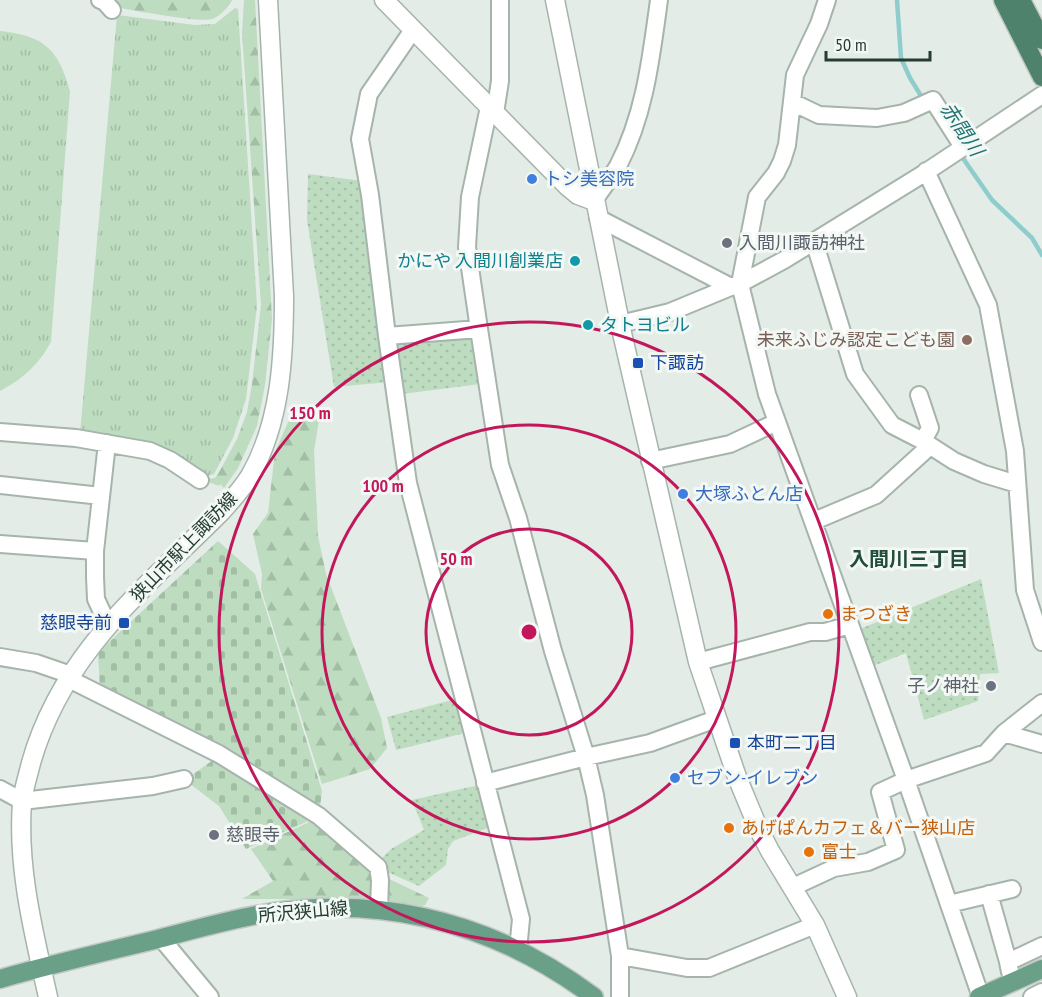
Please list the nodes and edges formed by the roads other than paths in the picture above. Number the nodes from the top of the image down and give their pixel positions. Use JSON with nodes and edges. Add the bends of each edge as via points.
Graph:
{"nodes":[{"id":1,"x":268,"y":0,"type":"edge"},
{"id":2,"x":384,"y":0,"type":"edge"},
{"id":3,"x":500,"y":0,"type":"edge"},
{"id":4,"x":555,"y":0,"type":"edge"},
{"id":5,"x":659,"y":0,"type":"edge"},
{"id":6,"x":827,"y":0,"type":"edge"},
{"id":7,"x":1003,"y":0,"type":"edge"},
{"id":8,"x":1021,"y":0,"type":"edge"},
{"id":9,"x":413,"y":30,"type":"junction"},
{"id":10,"x":1042,"y":40,"type":"edge"},
{"id":11,"x":1042,"y":77,"type":"edge"},
{"id":12,"x":1042,"y":95,"type":"edge"},
{"id":13,"x":792,"y":102,"type":"junction"},
{"id":14,"x":492,"y":110,"type":"junction"},
{"id":15,"x":960,"y":150,"type":"junction"},
{"id":16,"x":926,"y":171,"type":"junction"},
{"id":17,"x":596,"y":209,"type":"junction"},
{"id":18,"x":814,"y":241,"type":"junction"},
{"id":19,"x":735,"y":285,"type":"junction"},
{"id":20,"x":620,"y":324,"type":"junction"},
{"id":21,"x":479,"y":329,"type":"junction"},
{"id":22,"x":387,"y":336,"type":"junction"},
{"id":23,"x":919,"y":395,"type":"dead end"},
{"id":24,"x":777,"y":422,"type":"junction"},
{"id":25,"x":0,"y":432,"type":"edge"},
{"id":26,"x":107,"y":443,"type":"junction"},
{"id":27,"x":926,"y":443,"type":"junction"},
{"id":28,"x":650,"y":461,"type":"junction"},
{"id":29,"x":200,"y":480,"type":"dead end"},
{"id":30,"x":1017,"y":484,"type":"junction"},
{"id":31,"x":0,"y":485,"type":"edge"},
{"id":32,"x":101,"y":496,"type":"junction"},
{"id":33,"x":814,"y":521,"type":"junction"},
{"id":34,"x":0,"y":544,"type":"edge"},
{"id":35,"x":95,"y":551,"type":"junction"},
{"id":36,"x":108,"y":625,"type":"junction"},
{"id":37,"x":850,"y":625,"type":"junction"},
{"id":38,"x":1042,"y":642,"type":"edge"},
{"id":39,"x":0,"y":657,"type":"edge"},
{"id":40,"x":698,"y":662,"type":"junction"},
{"id":41,"x":70,"y":677,"type":"junction"},
{"id":42,"x":1042,"y":703,"type":"edge"},
{"id":43,"x":716,"y":719,"type":"junction"},
{"id":44,"x":1004,"y":733,"type":"junction"},
{"id":45,"x":1042,"y":744,"type":"edge"},
{"id":46,"x":586,"y":757,"type":"junction"},
{"id":47,"x":184,"y":779,"type":"dead end"},
{"id":48,"x":906,"y":780,"type":"junction"},
{"id":49,"x":485,"y":783,"type":"junction"},
{"id":50,"x":0,"y":789,"type":"edge"},
{"id":51,"x":22,"y":801,"type":"junction"},
{"id":52,"x":793,"y":887,"type":"junction"},
{"id":53,"x":1012,"y":889,"type":"dead end"},
{"id":54,"x":988,"y":894,"type":"junction"},
{"id":55,"x":949,"y":904,"type":"junction"},
{"id":56,"x":379,"y":909,"type":"junction"},
{"id":57,"x":815,"y":925,"type":"junction"},
{"id":58,"x":161,"y":938,"type":"junction"},
{"id":59,"x":1042,"y":946,"type":"edge"},
{"id":60,"x":518,"y":950,"type":"junction"},
{"id":61,"x":620,"y":956,"type":"junction"},
{"id":62,"x":42,"y":967,"type":"junction"},
{"id":63,"x":1042,"y":969,"type":"edge"},
{"id":64,"x":1010,"y":974,"type":"junction"},
{"id":65,"x":0,"y":980,"type":"edge"},
{"id":66,"x":1042,"y":992,"type":"edge"},
{"id":67,"x":841,"y":995,"type":"edge"},
{"id":68,"x":48,"y":997,"type":"edge"},
{"id":69,"x":210,"y":997,"type":"edge"},
{"id":70,"x":594,"y":997,"type":"edge"},
{"id":71,"x":621,"y":997,"type":"edge"},
{"id":72,"x":980,"y":997,"type":"edge"},
{"id":73,"x":1032,"y":997,"type":"edge"}],
"edges":[{"from":1,"to":36,"type":"street","name":"狭山市駅上諏訪線","via":[[284,296],[284,334],[275,408],[259,457],[236,495]]},
{"from":2,"to":9,"type":"street"},
{"from":3,"to":14,"type":"street","via":[[500,81]]},
{"from":4,"to":17,"type":"street"},
{"from":5,"to":17,"type":"street","via":[[640,113]]},
{"from":6,"to":13,"type":"street","via":[[795,75]]},
{"from":7,"to":11,"type":"highway"},
{"from":8,"to":10,"type":"highway"},
{"from":9,"to":14,"type":"street"},
{"from":9,"to":22,"type":"street","via":[[369,94],[360,139]]},
{"from":12,"to":15,"type":"street"},
{"from":13,"to":15,"type":"street","via":[[819,115],[877,118],[926,104]]},
{"from":13,"to":19,"type":"street","via":[[787,145],[776,173],[757,197]]},
{"from":14,"to":17,"type":"street","via":[[567,186]]},
{"from":14,"to":21,"type":"street","via":[[470,197],[467,247]]},
{"from":15,"to":16,"type":"street"},
{"from":16,"to":18,"type":"street"},
{"from":16,"to":30,"type":"street","via":[[988,305]]},
{"from":17,"to":19,"type":"street"},
{"from":17,"to":20,"type":"street"},
{"from":18,"to":19,"type":"street"},
{"from":18,"to":27,"type":"street","via":[[855,374],[892,425]]},
{"from":19,"to":20,"type":"street","via":[[670,312]]},
{"from":19,"to":24,"type":"street"},
{"from":20,"to":28,"type":"street"},
{"from":21,"to":22,"type":"street"},
{"from":21,"to":46,"type":"street","via":[[500,465]]},
{"from":22,"to":49,"type":"street","via":[[408,483]]},
{"from":23,"to":27,"type":"street","via":[[930,428]]},
{"from":24,"to":28,"type":"street","via":[[730,444]]},
{"from":24,"to":33,"type":"street"},
{"from":25,"to":26,"type":"street"},
{"from":26,"to":29,"type":"street","via":[[158,454]]},
{"from":26,"to":32,"type":"street"},
{"from":27,"to":30,"type":"street","via":[[984,474]]},
{"from":27,"to":33,"type":"street","via":[[876,495]]},
{"from":28,"to":40,"type":"street"},
{"from":30,"to":38,"type":"street","via":[[1025,590]]},
{"from":31,"to":32,"type":"street"},
{"from":32,"to":35,"type":"street"},
{"from":33,"to":37,"type":"street"},
{"from":34,"to":35,"type":"street"},
{"from":35,"to":36,"type":"street","via":[[96,599]]},
{"from":36,"to":41,"type":"street","name":"狭山市駅上諏訪線"},
{"from":37,"to":40,"type":"street"},
{"from":37,"to":48,"type":"street"},
{"from":39,"to":41,"type":"street","via":[[36,663]]},
{"from":40,"to":43,"type":"street"},
{"from":41,"to":51,"type":"street","name":"狭山市駅上諏訪線","via":[[38,739]]},
{"from":41,"to":56,"type":"street","via":[[219,754],[319,816],[378,867]]},
{"from":42,"to":44,"type":"street"},
{"from":43,"to":46,"type":"street","via":[[650,743]]},
{"from":43,"to":52,"type":"street","via":[[759,830]]},
{"from":44,"to":45,"type":"street"},
{"from":44,"to":48,"type":"street","via":[[986,753]]},
{"from":46,"to":49,"type":"street"},
{"from":46,"to":61,"type":"street"},
{"from":47,"to":51,"type":"street"},
{"from":48,"to":52,"type":"street","via":[[880,792],[896,850],[868,862],[834,868]]},
{"from":48,"to":55,"type":"street"},
{"from":49,"to":60,"type":"street","via":[[521,919]]},
{"from":50,"to":51,"type":"street"},
{"from":51,"to":62,"type":"street","name":"狭山市駅上諏訪線","via":[[25,883]]},
{"from":52,"to":57,"type":"street"},
{"from":53,"to":54,"type":"street"},
{"from":54,"to":55,"type":"street"},
{"from":54,"to":64,"type":"street"},
{"from":55,"to":72,"type":"street"},
{"from":56,"to":58,"type":"main road","name":"所沢狭山線","via":[[272,912]]},
{"from":56,"to":60,"type":"main road","name":"所沢狭山線","via":[[451,924]]},
{"from":57,"to":61,"type":"street","via":[[709,968]]},
{"from":57,"to":67,"type":"street"},
{"from":58,"to":62,"type":"main road","name":"所沢狭山線"},
{"from":58,"to":69,"type":"street"},
{"from":59,"to":64,"type":"street","via":[[1008,962]]},
{"from":60,"to":70,"type":"main road","name":"所沢狭山線"},
{"from":61,"to":71,"type":"street"},
{"from":62,"to":65,"type":"main road","name":"所沢狭山線"},
{"from":62,"to":68,"type":"street","name":"狭山市駅上諏訪線"},
{"from":63,"to":64,"type":"main road"},
{"from":64,"to":72,"type":"main road"},
{"from":66,"to":73,"type":"street"}]}
